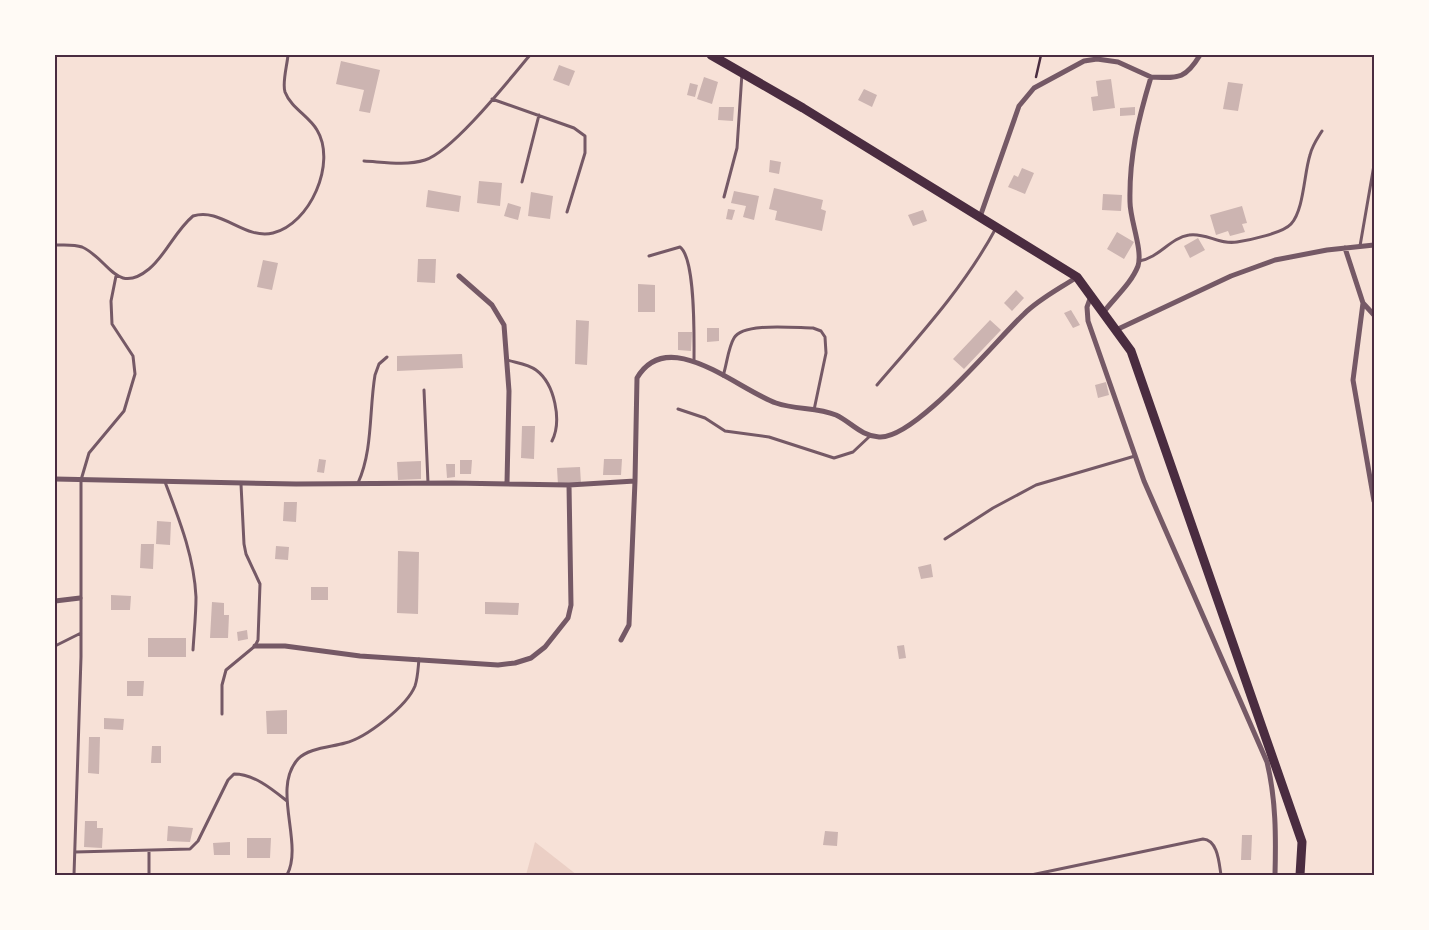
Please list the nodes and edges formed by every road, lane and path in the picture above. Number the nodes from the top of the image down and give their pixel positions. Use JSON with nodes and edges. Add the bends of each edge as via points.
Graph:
{"nodes":[{"id":1,"x":288,"y":55,"type":"edge"},
{"id":2,"x":530,"y":55,"type":"edge"},
{"id":3,"x":711,"y":55,"type":"edge"},
{"id":4,"x":1041,"y":55,"type":"edge"},
{"id":5,"x":1200,"y":55,"type":"edge"},
{"id":6,"x":742,"y":73,"type":"junction"},
{"id":7,"x":1151,"y":77,"type":"junction"},
{"id":8,"x":1034,"y":88,"type":"junction"},
{"id":9,"x":492,"y":99,"type":"junction"},
{"id":10,"x":539,"y":115,"type":"junction"},
{"id":11,"x":1322,"y":131,"type":"dead end"},
{"id":12,"x":364,"y":160,"type":"dead end"},
{"id":13,"x":1374,"y":165,"type":"edge"},
{"id":14,"x":522,"y":182,"type":"dead end"},
{"id":15,"x":724,"y":197,"type":"dead end"},
{"id":16,"x":567,"y":212,"type":"dead end"},
{"id":17,"x":980,"y":217,"type":"junction"},
{"id":18,"x":997,"y":227,"type":"junction"},
{"id":19,"x":55,"y":245,"type":"edge"},
{"id":20,"x":1374,"y":245,"type":"edge"},
{"id":21,"x":1360,"y":246,"type":"junction"},
{"id":22,"x":1345,"y":248,"type":"junction"},
{"id":23,"x":649,"y":256,"type":"dead end"},
{"id":24,"x":1139,"y":261,"type":"junction"},
{"id":25,"x":116,"y":276,"type":"junction"},
{"id":26,"x":459,"y":276,"type":"dead end"},
{"id":27,"x":1077,"y":277,"type":"junction"},
{"id":28,"x":1091,"y":296,"type":"junction"},
{"id":29,"x":1363,"y":304,"type":"junction"},
{"id":30,"x":1103,"y":313,"type":"junction"},
{"id":31,"x":1374,"y":315,"type":"edge"},
{"id":32,"x":1116,"y":330,"type":"junction"},
{"id":33,"x":388,"y":357,"type":"dead end"},
{"id":34,"x":507,"y":360,"type":"junction"},
{"id":35,"x":694,"y":362,"type":"junction"},
{"id":36,"x":723,"y":376,"type":"junction"},
{"id":37,"x":878,"y":385,"type":"dead end"},
{"id":38,"x":424,"y":390,"type":"dead end"},
{"id":39,"x":678,"y":409,"type":"dead end"},
{"id":40,"x":814,"y":410,"type":"junction"},
{"id":41,"x":870,"y":436,"type":"junction"},
{"id":42,"x":552,"y":442,"type":"dead end"},
{"id":43,"x":1135,"y":456,"type":"junction"},
{"id":44,"x":55,"y":479,"type":"edge"},
{"id":45,"x":81,"y":480,"type":"junction"},
{"id":46,"x":635,"y":481,"type":"junction"},
{"id":47,"x":165,"y":482,"type":"junction"},
{"id":48,"x":428,"y":483,"type":"junction"},
{"id":49,"x":241,"y":484,"type":"junction"},
{"id":50,"x":357,"y":484,"type":"junction"},
{"id":51,"x":507,"y":484,"type":"junction"},
{"id":52,"x":569,"y":485,"type":"junction"},
{"id":53,"x":1374,"y":501,"type":"edge"},
{"id":54,"x":945,"y":539,"type":"dead end"},
{"id":55,"x":80,"y":598,"type":"junction"},
{"id":56,"x":55,"y":601,"type":"edge"},
{"id":57,"x":80,"y":633,"type":"junction"},
{"id":58,"x":621,"y":640,"type":"dead end"},
{"id":59,"x":55,"y":646,"type":"edge"},
{"id":60,"x":255,"y":646,"type":"junction"},
{"id":61,"x":193,"y":650,"type":"dead end"},
{"id":62,"x":419,"y":658,"type":"junction"},
{"id":63,"x":222,"y":714,"type":"dead end"},
{"id":64,"x":287,"y":801,"type":"junction"},
{"id":65,"x":149,"y":851,"type":"junction"},
{"id":66,"x":75,"y":852,"type":"junction"},
{"id":67,"x":74,"y":875,"type":"edge"},
{"id":68,"x":149,"y":875,"type":"edge"},
{"id":69,"x":287,"y":875,"type":"edge"},
{"id":70,"x":1031,"y":875,"type":"edge"},
{"id":71,"x":1221,"y":875,"type":"edge"},
{"id":72,"x":1275,"y":875,"type":"edge"},
{"id":73,"x":1300,"y":875,"type":"edge"}],
"edges":[{"from":1,"to":25,"type":"lane","via":[[285,91],[317,129],[323,146],[320,182],[306,210],[285,229],[264,234],[252,233],[209,215],[193,216],[148,270],[132,279]]},
{"from":2,"to":9,"type":"lane"},
{"from":3,"to":6,"type":"main road"},
{"from":4,"to":8,"type":"path"},
{"from":5,"to":7,"type":"street","via":[[1190,71],[1178,78]]},
{"from":6,"to":15,"type":"lane","via":[[737,148]]},
{"from":6,"to":17,"type":"main road"},
{"from":7,"to":8,"type":"street","via":[[1118,62],[1097,59],[1084,61]]},
{"from":7,"to":24,"type":"street","via":[[1136,127],[1130,169],[1130,212]]},
{"from":8,"to":17,"type":"street","via":[[1018,106]]},
{"from":9,"to":10,"type":"lane"},
{"from":9,"to":12,"type":"lane","via":[[435,156],[410,163]]},
{"from":10,"to":14,"type":"lane"},
{"from":10,"to":16,"type":"lane","via":[[574,128],[585,136],[585,153]]},
{"from":11,"to":24,"type":"lane","via":[[1312,147],[1298,210],[1290,225],[1236,242],[1218,242],[1188,235],[1150,260]]},
{"from":13,"to":21,"type":"lane"},
{"from":17,"to":18,"type":"main road"},
{"from":18,"to":27,"type":"main road"},
{"from":18,"to":37,"type":"lane","via":[[960,285]]},
{"from":19,"to":25,"type":"lane","via":[[80,247],[97,257]]},
{"from":20,"to":21,"type":"street"},
{"from":21,"to":22,"type":"street"},
{"from":22,"to":29,"type":"street"},
{"from":22,"to":32,"type":"street","via":[[1275,260],[1231,276]]},
{"from":23,"to":35,"type":"lane","via":[[680,247],[687,256],[694,317]]},
{"from":24,"to":30,"type":"street","via":[[1128,282]]},
{"from":25,"to":45,"type":"lane","via":[[111,300],[112,324],[133,356],[135,374],[124,411],[89,453]]},
{"from":26,"to":34,"type":"street","via":[[499,315],[504,325]]},
{"from":27,"to":28,"type":"main road"},
{"from":27,"to":41,"type":"street","via":[[1025,312],[968,374],[903,429],[884,438]]},
{"from":28,"to":30,"type":"main road"},
{"from":28,"to":43,"type":"street","via":[[1087,308],[1088,321]]},
{"from":29,"to":31,"type":"street"},
{"from":29,"to":53,"type":"street","via":[[1353,380]]},
{"from":30,"to":32,"type":"main road"},
{"from":32,"to":73,"type":"main road","via":[[1132,350],[1302,842]]},
{"from":33,"to":50,"type":"lane","via":[[379,364],[375,375],[368,453]]},
{"from":34,"to":42,"type":"lane","via":[[529,366],[547,381],[558,419]]},
{"from":34,"to":51,"type":"street"},
{"from":35,"to":36,"type":"street"},
{"from":35,"to":46,"type":"street","via":[[681,357],[660,358],[642,370],[637,378]]},
{"from":36,"to":40,"type":"street","via":[[772,402]]},
{"from":36,"to":40,"type":"lane","via":[[733,338],[738,332],[749,328],[813,328],[821,331],[826,344]]},
{"from":38,"to":48,"type":"lane"},
{"from":39,"to":41,"type":"lane","via":[[705,418],[725,431],[769,436],[834,458],[853,452]]},
{"from":40,"to":41,"type":"street","via":[[835,415]]},
{"from":43,"to":54,"type":"lane","via":[[1036,484]]},
{"from":43,"to":72,"type":"street","via":[[1267,762],[1276,817]]},
{"from":44,"to":45,"type":"street"},
{"from":45,"to":47,"type":"street"},
{"from":45,"to":55,"type":"lane"},
{"from":46,"to":52,"type":"street"},
{"from":46,"to":58,"type":"street","via":[[629,625]]},
{"from":47,"to":49,"type":"street"},
{"from":47,"to":61,"type":"lane","via":[[184,530],[196,595]]},
{"from":48,"to":50,"type":"street"},
{"from":48,"to":51,"type":"street"},
{"from":49,"to":50,"type":"street"},
{"from":49,"to":60,"type":"lane","via":[[246,554],[260,584],[260,632]]},
{"from":51,"to":52,"type":"street"},
{"from":52,"to":62,"type":"street","via":[[571,605],[568,618],[554,637],[530,658],[515,663]]},
{"from":55,"to":56,"type":"street"},
{"from":55,"to":57,"type":"lane"},
{"from":57,"to":59,"type":"lane"},
{"from":57,"to":66,"type":"lane"},
{"from":60,"to":62,"type":"street"},
{"from":60,"to":63,"type":"lane","via":[[226,670],[222,685]]},
{"from":62,"to":64,"type":"lane","via":[[412,692],[382,723],[358,738],[307,754],[297,761],[290,776]]},
{"from":64,"to":65,"type":"lane","via":[[268,786],[244,774],[234,774],[194,846],[184,850]]},
{"from":64,"to":69,"type":"lane","via":[[292,853]]},
{"from":65,"to":66,"type":"lane"},
{"from":65,"to":68,"type":"lane"},
{"from":66,"to":67,"type":"lane"},
{"from":70,"to":71,"type":"lane","via":[[1209,839],[1213,843]]}]}
